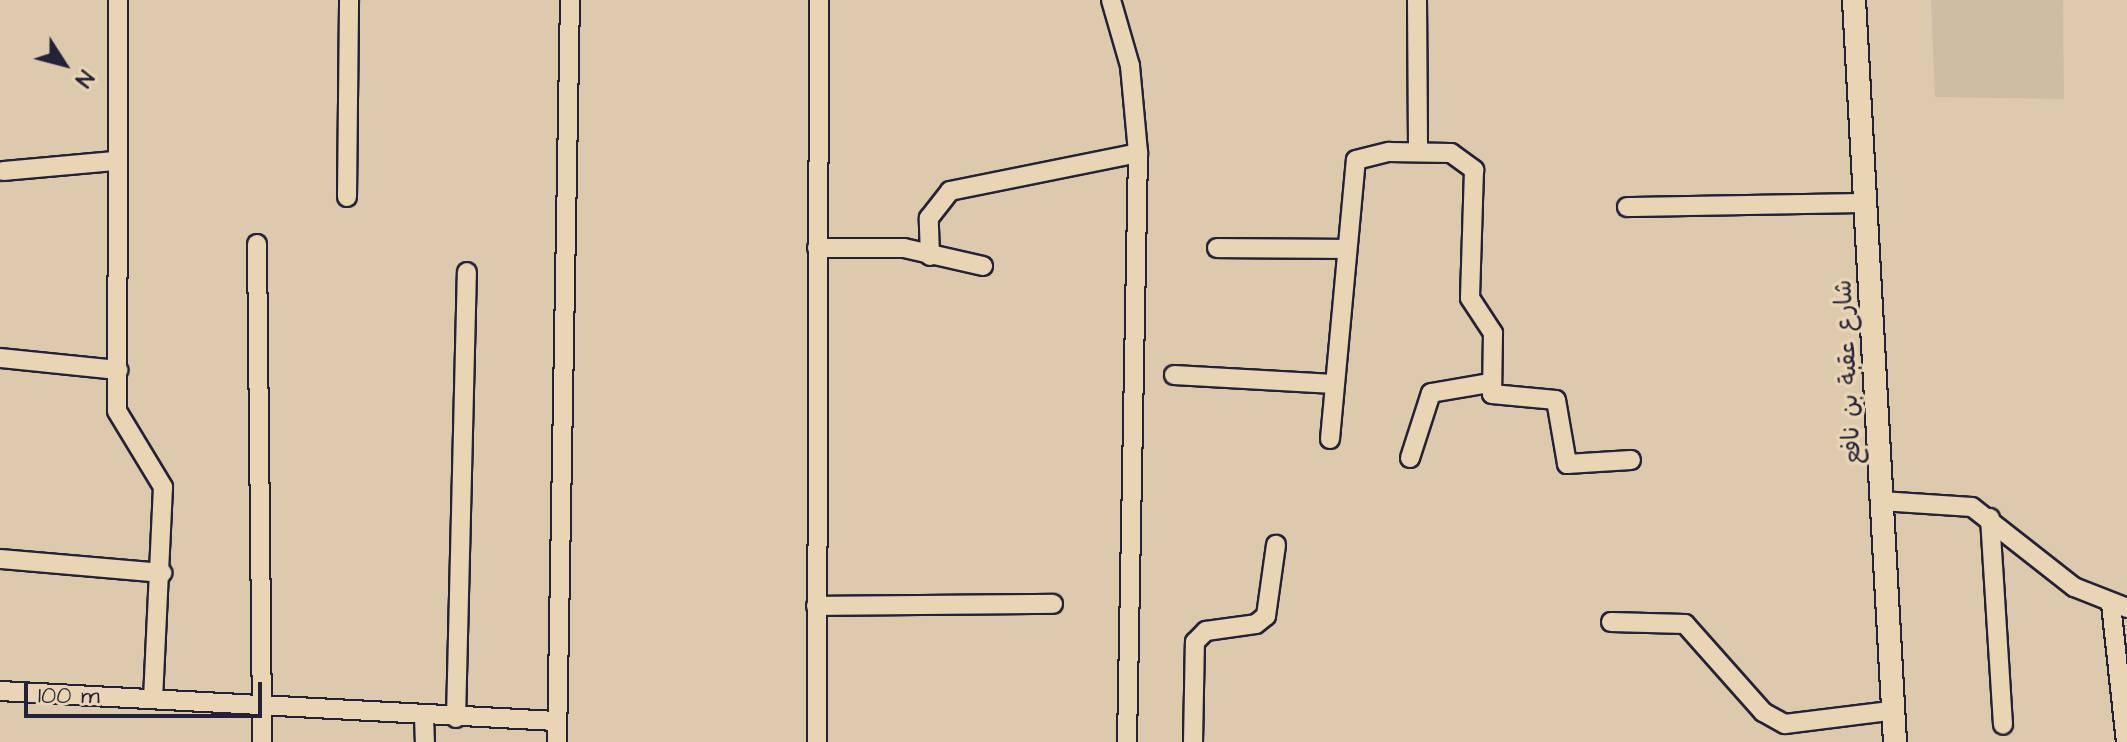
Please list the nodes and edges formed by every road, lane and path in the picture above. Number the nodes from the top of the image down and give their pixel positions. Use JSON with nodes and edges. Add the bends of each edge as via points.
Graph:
{"nodes":[{"id":1,"x":118,"y":0,"type":"edge"},
{"id":2,"x":349,"y":0,"type":"edge"},
{"id":3,"x":570,"y":0,"type":"edge"},
{"id":4,"x":819,"y":0,"type":"edge"},
{"id":5,"x":1111,"y":0,"type":"edge"},
{"id":6,"x":1417,"y":0,"type":"edge"},
{"id":7,"x":1854,"y":0,"type":"edge"},
{"id":8,"x":1418,"y":152,"type":"junction"},
{"id":9,"x":1138,"y":153,"type":"junction"},
{"id":10,"x":114,"y":161,"type":"junction"},
{"id":11,"x":3,"y":171,"type":"dead end"},
{"id":12,"x":347,"y":197,"type":"dead end"},
{"id":13,"x":1867,"y":203,"type":"junction"},
{"id":14,"x":1627,"y":207,"type":"dead end"},
{"id":15,"x":257,"y":244,"type":"dead end"},
{"id":16,"x":817,"y":248,"type":"junction"},
{"id":17,"x":1217,"y":248,"type":"dead end"},
{"id":18,"x":1345,"y":249,"type":"junction"},
{"id":19,"x":930,"y":256,"type":"junction"},
{"id":20,"x":983,"y":266,"type":"dead end"},
{"id":21,"x":467,"y":272,"type":"dead end"},
{"id":22,"x":0,"y":358,"type":"edge"},
{"id":23,"x":118,"y":370,"type":"junction"},
{"id":24,"x":1174,"y":375,"type":"dead end"},
{"id":25,"x":1490,"y":383,"type":"junction"},
{"id":26,"x":1334,"y":384,"type":"junction"},
{"id":27,"x":1330,"y":439,"type":"dead end"},
{"id":28,"x":1410,"y":458,"type":"dead end"},
{"id":29,"x":1631,"y":460,"type":"dead end"},
{"id":30,"x":1881,"y":501,"type":"junction"},
{"id":31,"x":1990,"y":518,"type":"junction"},
{"id":32,"x":1276,"y":545,"type":"dead end"},
{"id":33,"x":0,"y":559,"type":"edge"},
{"id":34,"x":162,"y":573,"type":"junction"},
{"id":35,"x":1053,"y":604,"type":"dead end"},
{"id":36,"x":816,"y":606,"type":"junction"},
{"id":37,"x":2119,"y":606,"type":"edge"},
{"id":38,"x":1611,"y":622,"type":"dead end"},
{"id":39,"x":0,"y":691,"type":"edge"},
{"id":40,"x":153,"y":696,"type":"junction"},
{"id":41,"x":258,"y":706,"type":"junction"},
{"id":42,"x":1890,"y":711,"type":"junction"},
{"id":43,"x":424,"y":716,"type":"junction"},
{"id":44,"x":456,"y":718,"type":"junction"},
{"id":45,"x":555,"y":721,"type":"junction"},
{"id":46,"x":2003,"y":725,"type":"dead end"},
{"id":47,"x":262,"y":742,"type":"edge"},
{"id":48,"x":425,"y":742,"type":"edge"},
{"id":49,"x":559,"y":742,"type":"edge"},
{"id":50,"x":817,"y":742,"type":"edge"},
{"id":51,"x":1127,"y":742,"type":"edge"},
{"id":52,"x":1193,"y":742,"type":"edge"},
{"id":53,"x":1895,"y":742,"type":"edge"},
{"id":54,"x":2126,"y":742,"type":"edge"}],
"edges":[{"from":1,"to":10,"type":"street"},
{"from":2,"to":12,"type":"street"},
{"from":3,"to":45,"type":"street"},
{"from":4,"to":16,"type":"street"},
{"from":5,"to":9,"type":"street","via":[[1130,66]]},
{"from":6,"to":8,"type":"street"},
{"from":7,"to":13,"type":"main road","name":"شارع عقبة بن نافع"},
{"from":8,"to":18,"type":"street","via":[[1356,160]]},
{"from":8,"to":25,"type":"street","via":[[1451,153],[1474,170],[1470,298],[1493,333]]},
{"from":9,"to":19,"type":"street","via":[[950,191],[929,218]]},
{"from":9,"to":51,"type":"street"},
{"from":10,"to":11,"type":"street"},
{"from":10,"to":23,"type":"street"},
{"from":13,"to":14,"type":"street"},
{"from":13,"to":30,"type":"main road","name":"شارع عقبة بن نافع"},
{"from":15,"to":41,"type":"street"},
{"from":16,"to":19,"type":"street","via":[[904,248]]},
{"from":16,"to":36,"type":"street"},
{"from":17,"to":18,"type":"street"},
{"from":18,"to":26,"type":"street"},
{"from":19,"to":20,"type":"street"},
{"from":21,"to":44,"type":"street"},
{"from":22,"to":23,"type":"street"},
{"from":23,"to":34,"type":"street","via":[[121,426],[163,487]]},
{"from":24,"to":26,"type":"street"},
{"from":25,"to":28,"type":"street","via":[[1431,393]]},
{"from":25,"to":29,"type":"street","via":[[1495,397],[1556,400],[1567,464]]},
{"from":26,"to":27,"type":"street"},
{"from":30,"to":31,"type":"street","via":[[1954,503]]},
{"from":30,"to":42,"type":"main road","name":"شارع عقبة بن نافع"},
{"from":31,"to":37,"type":"street","via":[[2060,578]]},
{"from":31,"to":46,"type":"street"},
{"from":32,"to":52,"type":"street","via":[[1266,616],[1256,624],[1206,631],[1195,642]]},
{"from":33,"to":34,"type":"street"},
{"from":34,"to":40,"type":"street"},
{"from":35,"to":36,"type":"street"},
{"from":36,"to":50,"type":"street"},
{"from":37,"to":54,"type":"street"},
{"from":38,"to":42,"type":"street","via":[[1685,624],[1763,712],[1785,724]]},
{"from":39,"to":40,"type":"street"},
{"from":40,"to":41,"type":"street"},
{"from":41,"to":43,"type":"street"},
{"from":41,"to":47,"type":"street"},
{"from":42,"to":53,"type":"main road","name":"شارع عقبة بن نافع"},
{"from":43,"to":44,"type":"street"},
{"from":43,"to":48,"type":"street"},
{"from":44,"to":45,"type":"street"},
{"from":45,"to":49,"type":"street"}]}
